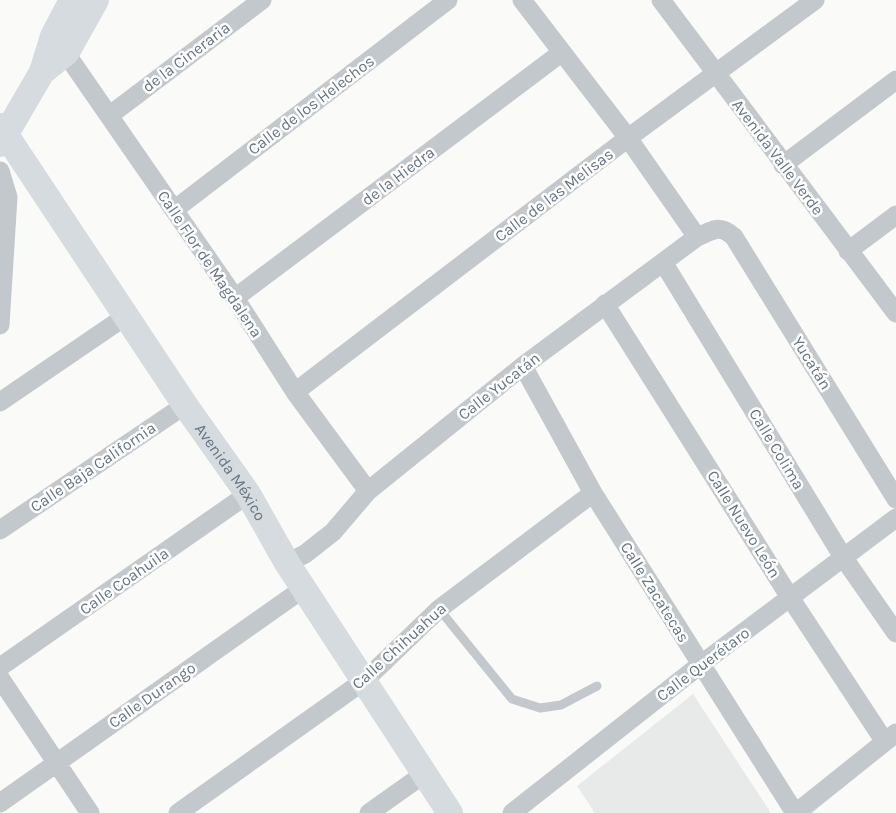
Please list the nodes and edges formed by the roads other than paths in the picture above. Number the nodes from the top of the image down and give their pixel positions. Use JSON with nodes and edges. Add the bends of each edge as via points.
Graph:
{"nodes":[{"id":1,"x":72,"y":0,"type":"edge"},
{"id":2,"x":96,"y":0,"type":"edge"},
{"id":3,"x":262,"y":0,"type":"edge"},
{"id":4,"x":448,"y":0,"type":"edge"},
{"id":5,"x":522,"y":0,"type":"edge"},
{"id":6,"x":661,"y":0,"type":"edge"},
{"id":7,"x":815,"y":0,"type":"edge"},
{"id":8,"x":60,"y":44,"type":"junction"},
{"id":9,"x":561,"y":53,"type":"junction"},
{"id":10,"x":716,"y":75,"type":"junction"},
{"id":11,"x":896,"y":80,"type":"edge"},
{"id":12,"x":110,"y":114,"type":"junction"},
{"id":13,"x":2,"y":135,"type":"edge"},
{"id":14,"x":628,"y":138,"type":"junction"},
{"id":15,"x":783,"y":166,"type":"junction"},
{"id":16,"x":0,"y":171,"type":"edge"},
{"id":17,"x":174,"y":210,"type":"junction"},
{"id":18,"x":896,"y":216,"type":"edge"},
{"id":19,"x":725,"y":229,"type":"joint"},
{"id":20,"x":697,"y":237,"type":"junction"},
{"id":21,"x":848,"y":251,"type":"junction"},
{"id":22,"x":663,"y":262,"type":"junction"},
{"id":23,"x":234,"y":298,"type":"junction"},
{"id":24,"x":605,"y":304,"type":"junction"},
{"id":25,"x":896,"y":313,"type":"edge"},
{"id":26,"x":126,"y":316,"type":"junction"},
{"id":27,"x":0,"y":325,"type":"edge"},
{"id":28,"x":523,"y":366,"type":"junction"},
{"id":29,"x":295,"y":392,"type":"junction"},
{"id":30,"x":0,"y":402,"type":"edge"},
{"id":31,"x":185,"y":405,"type":"junction"},
{"id":32,"x":368,"y":491,"type":"junction"},
{"id":33,"x":593,"y":493,"type":"junction"},
{"id":34,"x":248,"y":494,"type":"junction"},
{"id":35,"x":896,"y":499,"type":"edge"},
{"id":36,"x":896,"y":518,"type":"edge"},
{"id":37,"x":0,"y":530,"type":"edge"},
{"id":38,"x":843,"y":557,"type":"junction"},
{"id":39,"x":287,"y":563,"type":"junction"},
{"id":40,"x":304,"y":588,"type":"junction"},
{"id":41,"x":791,"y":599,"type":"junction"},
{"id":42,"x":438,"y":609,"type":"junction"},
{"id":43,"x":896,"y":633,"type":"edge"},
{"id":44,"x":700,"y":665,"type":"junction"},
{"id":45,"x":0,"y":668,"type":"edge"},
{"id":46,"x":0,"y":678,"type":"edge"},
{"id":47,"x":365,"y":680,"type":"junction"},
{"id":48,"x":597,"y":686,"type":"dead end"},
{"id":49,"x":890,"y":738,"type":"edge"},
{"id":50,"x":57,"y":762,"type":"junction"},
{"id":51,"x":424,"y":774,"type":"junction"},
{"id":52,"x":0,"y":802,"type":"edge"},
{"id":53,"x":90,"y":813,"type":"edge"},
{"id":54,"x":178,"y":813,"type":"edge"},
{"id":55,"x":369,"y":813,"type":"edge"},
{"id":56,"x":450,"y":813,"type":"edge"},
{"id":57,"x":512,"y":813,"type":"edge"},
{"id":58,"x":796,"y":813,"type":"edge"}],
"edges":[{"from":1,"to":8,"type":"street"},
{"from":2,"to":8,"type":"street"},
{"from":3,"to":12,"type":"street","name":"de la Cineraria"},
{"from":4,"to":17,"type":"street","name":"Calle de los Helechos"},
{"from":5,"to":9,"type":"street"},
{"from":6,"to":10,"type":"street","name":"Avenida Valle Verde"},
{"from":7,"to":10,"type":"street","name":"Calle de las Melisas"},
{"from":8,"to":12,"type":"street","name":"Calle Flor de Magdalena"},
{"from":8,"to":13,"type":"street"},
{"from":9,"to":14,"type":"street"},
{"from":9,"to":23,"type":"street","name":"de la Hiedra"},
{"from":10,"to":14,"type":"street","name":"Calle de las Melisas"},
{"from":10,"to":15,"type":"street","name":"Avenida Valle Verde"},
{"from":11,"to":15,"type":"street"},
{"from":12,"to":17,"type":"street","name":"Calle Flor de Magdalena"},
{"from":13,"to":26,"type":"street","name":"Avenida México"},
{"from":14,"to":20,"type":"street"},
{"from":14,"to":29,"type":"street","name":"Calle de las Melisas"},
{"from":15,"to":21,"type":"street","name":"Avenida Valle Verde"},
{"from":16,"to":27,"type":"street","via":[[8,197]]},
{"from":17,"to":23,"type":"street","name":"Calle Flor de Magdalena"},
{"from":18,"to":21,"type":"street"},
{"from":19,"to":20,"type":"street","name":"Calle Yucatán"},
{"from":19,"to":35,"type":"street","name":"Yucatán","via":[[734,237]]},
{"from":20,"to":22,"type":"street","name":"Calle Yucatán"},
{"from":21,"to":25,"type":"street","name":"Avenida Valle Verde"},
{"from":22,"to":24,"type":"street","name":"Calle Yucatán"},
{"from":22,"to":38,"type":"street","name":"Calle Colima"},
{"from":23,"to":29,"type":"street","name":"Calle Flor de Magdalena"},
{"from":24,"to":28,"type":"street","name":"Calle Yucatán"},
{"from":24,"to":41,"type":"street","name":"Calle Nuevo León"},
{"from":26,"to":30,"type":"street"},
{"from":26,"to":31,"type":"street","name":"Avenida México"},
{"from":28,"to":32,"type":"street","name":"Calle Yucatán"},
{"from":28,"to":33,"type":"street","name":"Calle Zacatecas"},
{"from":29,"to":32,"type":"street","name":"Calle Flor de Magdalena"},
{"from":31,"to":34,"type":"street","name":"Avenida México"},
{"from":31,"to":37,"type":"street","name":"Calle Baja California"},
{"from":32,"to":39,"type":"street","name":"Calle Yucatán","via":[[334,532]]},
{"from":33,"to":42,"type":"street","name":"Calle Chihuahua"},
{"from":33,"to":44,"type":"street","name":"Calle Zacatecas"},
{"from":34,"to":39,"type":"street","name":"Avenida México"},
{"from":34,"to":45,"type":"street","name":"Calle Coahuila"},
{"from":36,"to":38,"type":"street","name":"Calle Querétaro"},
{"from":38,"to":41,"type":"street","name":"Calle Querétaro"},
{"from":38,"to":43,"type":"street","name":"Calle Colima"},
{"from":39,"to":40,"type":"street","name":"Avenida México"},
{"from":40,"to":47,"type":"street","name":"Avenida México"},
{"from":40,"to":50,"type":"street","name":"Calle Durango"},
{"from":41,"to":44,"type":"street","name":"Calle Querétaro"},
{"from":41,"to":49,"type":"street","name":"Calle Nuevo León"},
{"from":42,"to":47,"type":"street","name":"Calle Chihuahua"},
{"from":42,"to":48,"type":"lane","via":[[512,699],[540,708],[561,705]]},
{"from":44,"to":57,"type":"street","name":"Calle Querétaro"},
{"from":44,"to":58,"type":"street","name":"Calle Zacatecas"},
{"from":46,"to":50,"type":"street"},
{"from":47,"to":51,"type":"street","name":"Avenida México"},
{"from":47,"to":54,"type":"street","name":"Calle Chihuahua"},
{"from":49,"to":58,"type":"street"},
{"from":50,"to":52,"type":"street","name":"Calle Durango"},
{"from":50,"to":53,"type":"street"},
{"from":51,"to":55,"type":"street"},
{"from":51,"to":56,"type":"street","name":"Avenida México"}]}
